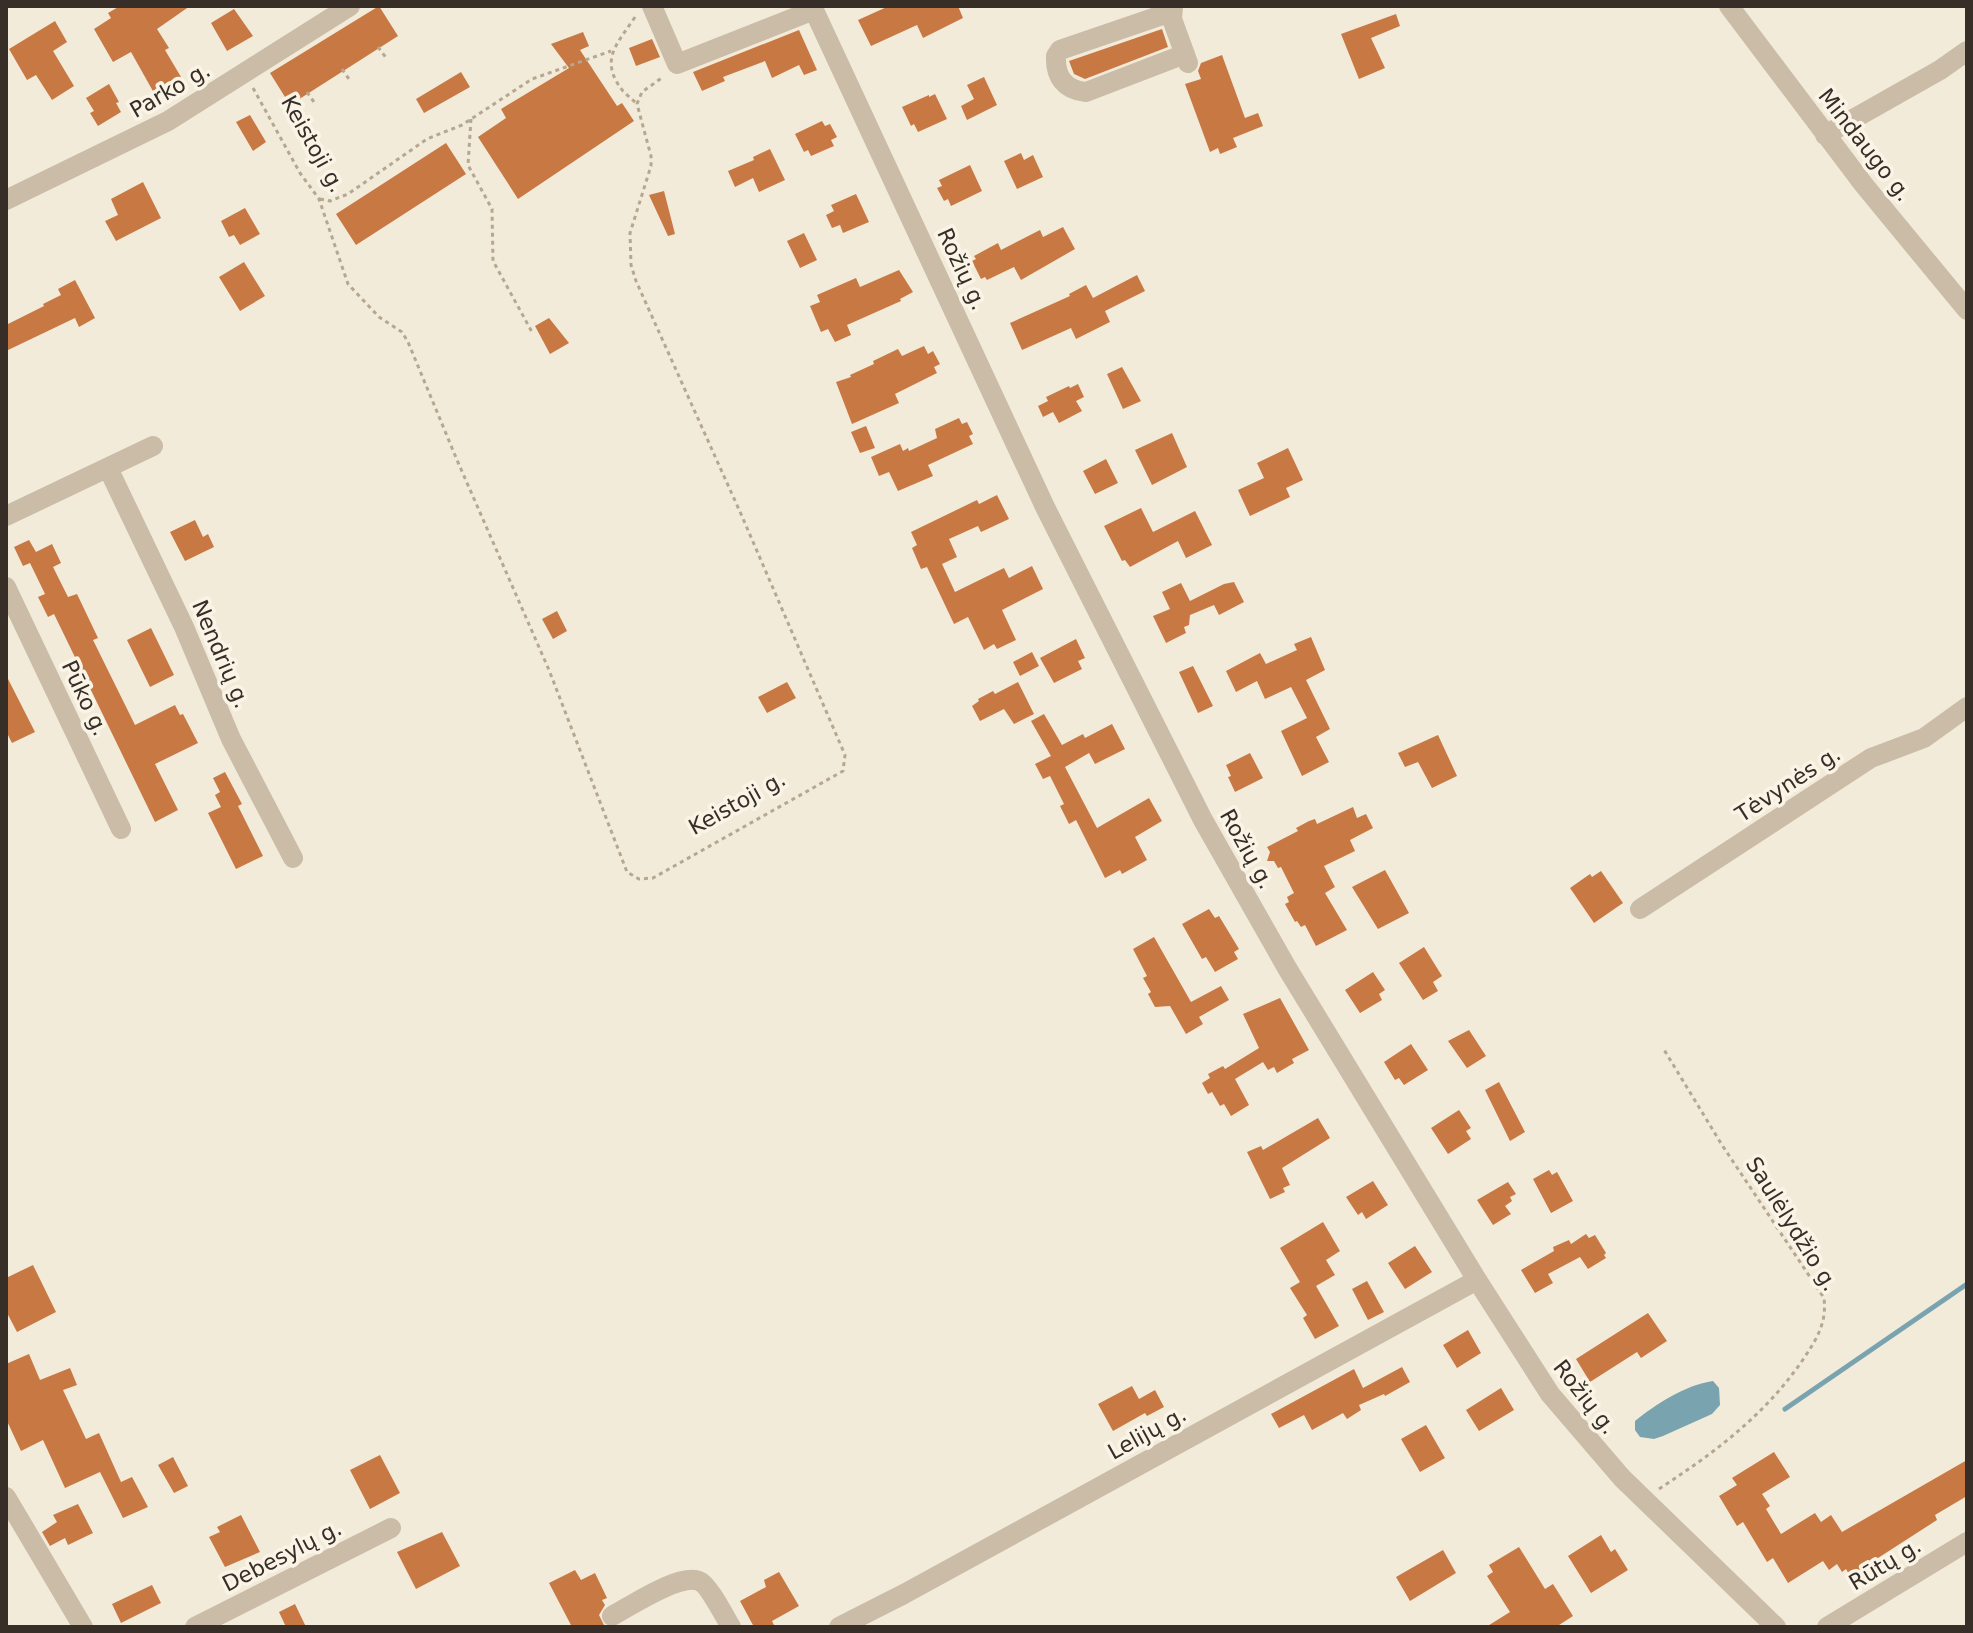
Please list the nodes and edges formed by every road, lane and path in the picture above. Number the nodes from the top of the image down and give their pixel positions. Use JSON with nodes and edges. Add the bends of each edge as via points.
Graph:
{"nodes":[{"id":1,"x":350,"y":6,"type":"edge"},
{"id":2,"x":639,"y":6,"type":"edge"},
{"id":3,"x":652,"y":6,"type":"edge"},
{"id":4,"x":1729,"y":6,"type":"edge"},
{"id":5,"x":813,"y":8,"type":"edge"},
{"id":6,"x":1172,"y":9,"type":"edge"},
{"id":7,"x":378,"y":47,"type":"dead end"},
{"id":8,"x":611,"y":51,"type":"junction"},
{"id":9,"x":1967,"y":51,"type":"edge"},
{"id":10,"x":387,"y":59,"type":"dead end"},
{"id":11,"x":677,"y":64,"type":"junction"},
{"id":12,"x":342,"y":69,"type":"dead end"},
{"id":13,"x":245,"y":74,"type":"junction"},
{"id":14,"x":351,"y":82,"type":"dead end"},
{"id":15,"x":307,"y":92,"type":"dead end"},
{"id":16,"x":637,"y":104,"type":"junction"},
{"id":17,"x":316,"y":105,"type":"dead end"},
{"id":18,"x":471,"y":119,"type":"junction"},
{"id":19,"x":1825,"y":135,"type":"junction"},
{"id":20,"x":319,"y":199,"type":"junction"},
{"id":21,"x":6,"y":200,"type":"edge"},
{"id":22,"x":1967,"y":310,"type":"edge"},
{"id":23,"x":532,"y":332,"type":"dead end"},
{"id":24,"x":153,"y":446,"type":"dead end"},
{"id":25,"x":108,"y":468,"type":"junction"},
{"id":26,"x":6,"y":516,"type":"edge"},
{"id":27,"x":6,"y":587,"type":"edge"},
{"id":28,"x":1967,"y":707,"type":"edge"},
{"id":29,"x":121,"y":829,"type":"dead end"},
{"id":30,"x":293,"y":858,"type":"dead end"},
{"id":31,"x":1640,"y":909,"type":"dead end"},
{"id":32,"x":1663,"y":1048,"type":"dead end"},
{"id":33,"x":1477,"y":1280,"type":"junction"},
{"id":34,"x":1642,"y":1499,"type":"junction"},
{"id":35,"x":8,"y":1505,"type":"edge"},
{"id":36,"x":391,"y":1528,"type":"dead end"},
{"id":37,"x":1967,"y":1542,"type":"edge"},
{"id":38,"x":612,"y":1616,"type":"dead end"},
{"id":39,"x":83,"y":1627,"type":"edge"},
{"id":40,"x":195,"y":1627,"type":"edge"},
{"id":41,"x":731,"y":1627,"type":"edge"},
{"id":42,"x":839,"y":1627,"type":"edge"},
{"id":43,"x":1776,"y":1627,"type":"edge"},
{"id":44,"x":1827,"y":1627,"type":"edge"}],
"edges":[{"from":1,"to":13,"type":"street","name":"Parko g."},
{"from":2,"to":8,"type":"path"},
{"from":3,"to":11,"type":"street"},
{"from":4,"to":19,"type":"street","name":"Mindaugo g."},
{"from":5,"to":11,"type":"street"},
{"from":5,"to":33,"type":"street","name":"Rožių g.","via":[[1045,507],[1208,829]]},
{"from":6,"to":6,"type":"street","via":[[1187,59],[1086,92],[1062,81],[1056,69],[1060,50]]},
{"from":7,"to":10,"type":"path"},
{"from":8,"to":16,"type":"path","via":[[611,69]]},
{"from":8,"to":18,"type":"path","via":[[532,79]]},
{"from":9,"to":19,"type":"street"},
{"from":11,"to":16,"type":"path","via":[[642,92]]},
{"from":12,"to":14,"type":"path"},
{"from":13,"to":20,"type":"path","name":"Keistoji g."},
{"from":13,"to":21,"type":"street","name":"Parko g.","via":[[141,135]]},
{"from":15,"to":17,"type":"path"},
{"from":16,"to":20,"type":"path","name":"Keistoji g.","via":[[651,166],[630,233],[636,281],[845,755],[843,771],[653,878],[639,879],[627,872],[549,670],[422,371],[402,332],[379,317],[348,284]]},
{"from":18,"to":20,"type":"path","via":[[427,139],[348,194]]},
{"from":18,"to":23,"type":"path","via":[[468,165],[492,209],[493,261]]},
{"from":19,"to":22,"type":"street","name":"Mindaugo g."},
{"from":24,"to":25,"type":"street"},
{"from":25,"to":26,"type":"street"},
{"from":25,"to":30,"type":"street","name":"Nendrių g.","via":[[231,739]]},
{"from":27,"to":29,"type":"street","name":"Pūko g."},
{"from":28,"to":31,"type":"street","name":"Tėvynės g.","via":[[1924,738],[1871,758]]},
{"from":32,"to":34,"type":"path","name":"Saulėlydžio g.","via":[[1824,1298],[1826,1314],[1819,1335],[1761,1412]]},
{"from":33,"to":34,"type":"street","name":"Rožių g.","via":[[1562,1410]]},
{"from":33,"to":42,"type":"street","name":"Lelijų g."},
{"from":34,"to":43,"type":"street","name":"Rožių g."},
{"from":35,"to":39,"type":"street"},
{"from":36,"to":40,"type":"street","name":"Debesylų g."},
{"from":37,"to":44,"type":"street","name":"Rūtų g."},
{"from":38,"to":41,"type":"street","via":[[676,1582],[697,1580]]}]}
